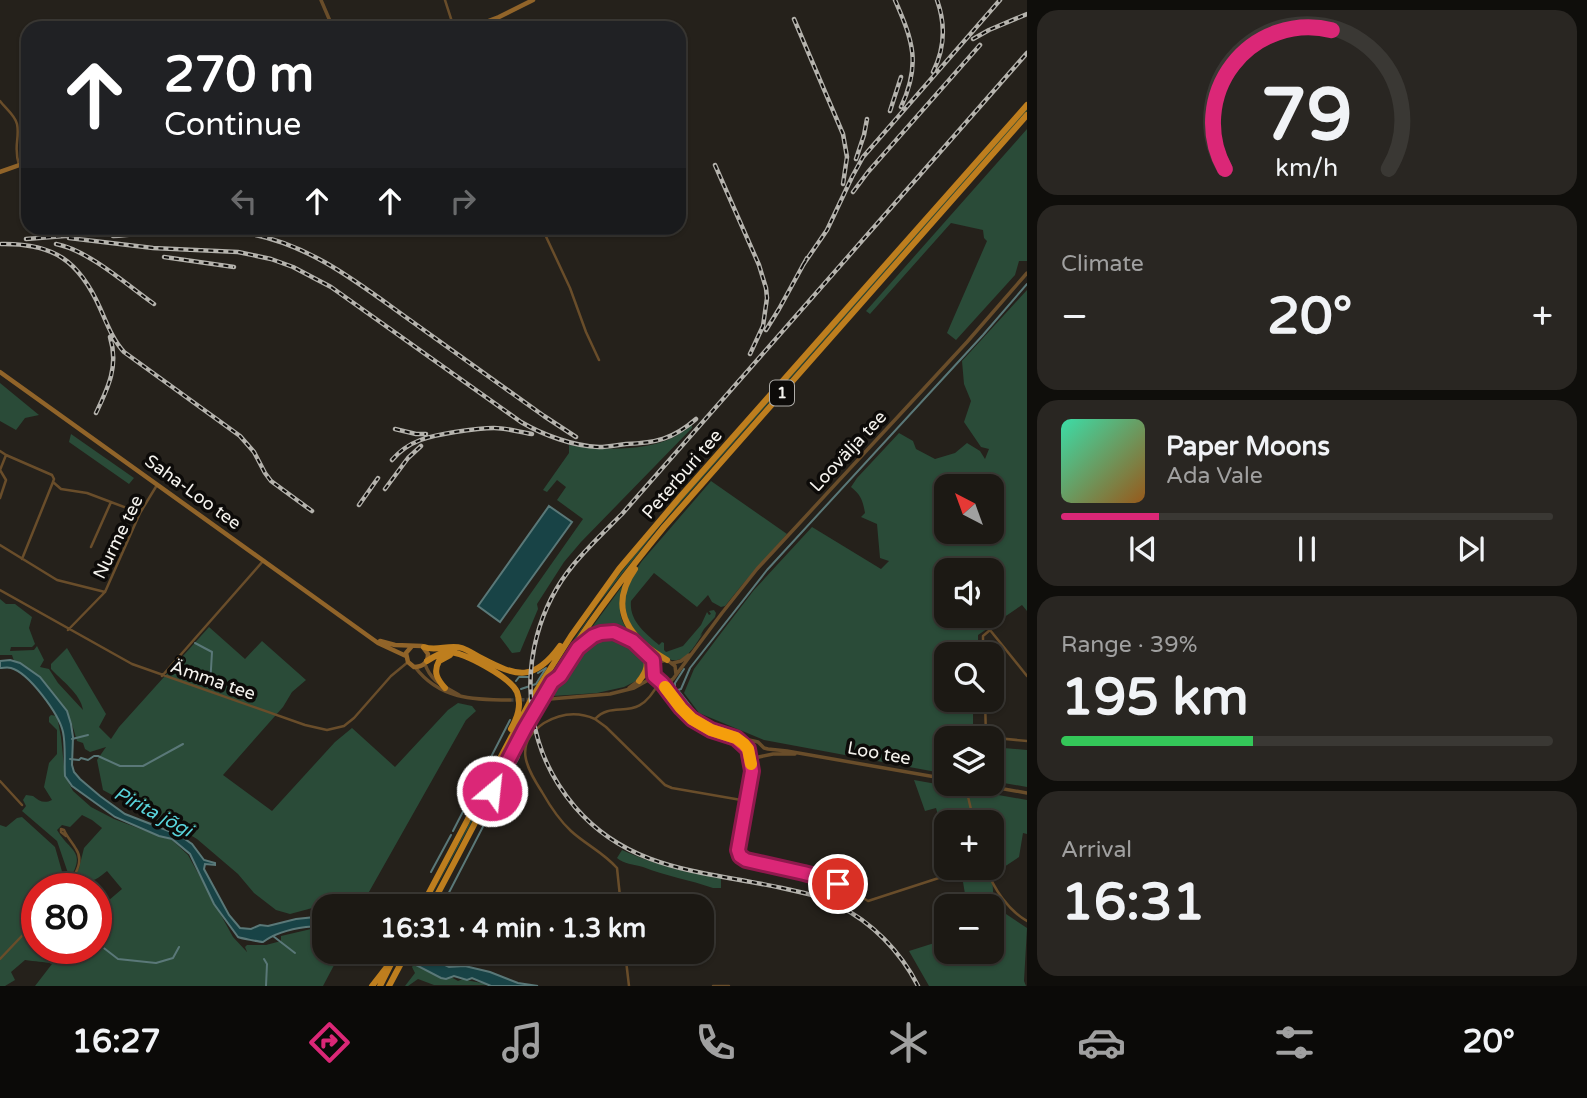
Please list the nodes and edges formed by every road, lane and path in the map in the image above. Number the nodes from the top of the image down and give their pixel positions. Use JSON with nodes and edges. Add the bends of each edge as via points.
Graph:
{"nodes":[{"id":1,"x":321,"y":0,"type":"edge"},
{"id":2,"x":445,"y":0,"type":"edge"},
{"id":3,"x":533,"y":0,"type":"edge"},
{"id":4,"x":330,"y":21,"type":"edge"},
{"id":5,"x":452,"y":21,"type":"edge"},
{"id":6,"x":488,"y":21,"type":"edge"},
{"id":7,"x":0,"y":101,"type":"edge"},
{"id":8,"x":1027,"y":105,"type":"edge"},
{"id":9,"x":1027,"y":115,"type":"edge"},
{"id":10,"x":19,"y":165,"type":"joint"},
{"id":11,"x":0,"y":172,"type":"edge"},
{"id":12,"x":545,"y":235,"type":"edge"},
{"id":13,"x":1027,"y":273,"type":"edge"},
{"id":14,"x":599,"y":360,"type":"dead end"},
{"id":15,"x":0,"y":372,"type":"edge"},
{"id":16,"x":0,"y":451,"type":"edge"},
{"id":17,"x":6,"y":455,"type":"junction"},
{"id":18,"x":53,"y":482,"type":"junction"},
{"id":19,"x":157,"y":484,"type":"junction"},
{"id":20,"x":0,"y":498,"type":"edge"},
{"id":21,"x":111,"y":502,"type":"junction"},
{"id":22,"x":140,"y":513,"type":"junction"},
{"id":23,"x":664,"y":527,"type":"junction"},
{"id":24,"x":0,"y":545,"type":"edge"},
{"id":25,"x":91,"y":547,"type":"dead end"},
{"id":26,"x":22,"y":559,"type":"junction"},
{"id":27,"x":264,"y":560,"type":"junction"},
{"id":28,"x":0,"y":590,"type":"edge"},
{"id":29,"x":105,"y":592,"type":"junction"},
{"id":30,"x":584,"y":618,"type":"junction"},
{"id":31,"x":68,"y":629,"type":"junction"},
{"id":32,"x":370,"y":636,"type":"junction"},
{"id":33,"x":983,"y":642,"type":"edge"},
{"id":34,"x":1000,"y":642,"type":"edge"},
{"id":35,"x":412,"y":646,"type":"junction"},
{"id":36,"x":1004,"y":647,"type":"edge"},
{"id":37,"x":424,"y":648,"type":"junction"},
{"id":38,"x":644,"y":650,"type":"junction"},
{"id":39,"x":693,"y":652,"type":"junction"},
{"id":40,"x":460,"y":654,"type":"junction"},
{"id":41,"x":407,"y":659,"type":"junction"},
{"id":42,"x":426,"y":662,"type":"junction"},
{"id":43,"x":670,"y":662,"type":"junction"},
{"id":44,"x":414,"y":667,"type":"junction"},
{"id":45,"x":654,"y":668,"type":"junction"},
{"id":46,"x":676,"y":674,"type":"junction"},
{"id":47,"x":162,"y":676,"type":"junction"},
{"id":48,"x":1027,"y":676,"type":"edge"},
{"id":49,"x":639,"y":681,"type":"junction"},
{"id":50,"x":659,"y":681,"type":"junction"},
{"id":51,"x":671,"y":681,"type":"junction"},
{"id":52,"x":552,"y":682,"type":"junction"},
{"id":53,"x":445,"y":688,"type":"junction"},
{"id":54,"x":627,"y":690,"type":"junction"},
{"id":55,"x":460,"y":696,"type":"junction"},
{"id":56,"x":550,"y":699,"type":"tunnel mouth"},
{"id":57,"x":510,"y":700,"type":"tunnel mouth"},
{"id":58,"x":985,"y":712,"type":"edge"},
{"id":59,"x":595,"y":719,"type":"junction"},
{"id":60,"x":698,"y":722,"type":"junction"},
{"id":61,"x":727,"y":735,"type":"junction"},
{"id":62,"x":1027,"y":741,"type":"edge"},
{"id":63,"x":757,"y":742,"type":"junction"},
{"id":64,"x":764,"y":748,"type":"junction"},
{"id":65,"x":748,"y":749,"type":"junction"},
{"id":66,"x":807,"y":754,"type":"junction"},
{"id":67,"x":750,"y":755,"type":"junction"},
{"id":68,"x":759,"y":757,"type":"junction"},
{"id":69,"x":497,"y":764,"type":"junction"},
{"id":70,"x":752,"y":771,"type":"junction"},
{"id":71,"x":934,"y":777,"type":"edge"},
{"id":72,"x":0,"y":781,"type":"edge"},
{"id":73,"x":1004,"y":789,"type":"edge"},
{"id":74,"x":1027,"y":793,"type":"edge"},
{"id":75,"x":747,"y":801,"type":"junction"},
{"id":76,"x":22,"y":805,"type":"dead end"},
{"id":77,"x":66,"y":836,"type":"dead end"},
{"id":78,"x":74,"y":873,"type":"edge"},
{"id":79,"x":934,"y":880,"type":"edge"},
{"id":80,"x":991,"y":880,"type":"edge"},
{"id":81,"x":428,"y":894,"type":"edge"},
{"id":82,"x":437,"y":894,"type":"edge"},
{"id":83,"x":620,"y":894,"type":"edge"},
{"id":84,"x":1027,"y":921,"type":"edge"},
{"id":85,"x":21,"y":937,"type":"edge"},
{"id":86,"x":0,"y":959,"type":"edge"},
{"id":87,"x":389,"y":964,"type":"edge"},
{"id":88,"x":391,"y":964,"type":"edge"},
{"id":89,"x":400,"y":964,"type":"edge"},
{"id":90,"x":626,"y":964,"type":"edge"},
{"id":91,"x":372,"y":986,"type":"edge"},
{"id":92,"x":380,"y":986,"type":"edge"},
{"id":93,"x":390,"y":986,"type":"edge"},
{"id":94,"x":629,"y":986,"type":"edge"},
{"id":95,"x":713,"y":986,"type":"edge"},
{"id":96,"x":729,"y":986,"type":"edge"}],
"edges":[{"from":1,"to":4,"type":"street"},
{"from":2,"to":5,"type":"street"},
{"from":3,"to":6,"type":"main road"},
{"from":7,"to":10,"type":"street","via":[[17,124]]},
{"from":8,"to":30,"type":"highway","name":"Peterburi tee","number":"1","via":[[655,526]]},
{"from":9,"to":23,"type":"highway","name":"Peterburi tee","number":"1"},
{"from":10,"to":11,"type":"main road"},
{"from":12,"to":14,"type":"street"},
{"from":13,"to":39,"type":"street","name":"Loovälja tee","via":[[757,569]]},
{"from":15,"to":19,"type":"main road","name":"Saha-Loo tee"},
{"from":16,"to":17,"type":"street"},
{"from":17,"to":18,"type":"street","via":[[52,475]]},
{"from":17,"to":20,"type":"street","via":[[0,470],[6,480]]},
{"from":18,"to":21,"type":"street","via":[[61,489]]},
{"from":18,"to":26,"type":"street"},
{"from":19,"to":22,"type":"street","name":"Nurme tee"},
{"from":19,"to":27,"type":"main road","name":"Saha-Loo tee"},
{"from":21,"to":22,"type":"street"},
{"from":21,"to":25,"type":"street"},
{"from":22,"to":29,"type":"street","name":"Nurme tee"},
{"from":23,"to":43,"type":"highway","via":[[627,581],[622,606],[633,633]]},
{"from":23,"to":52,"type":"highway","name":"Peterburi tee","number":"1","via":[[609,597]]},
{"from":24,"to":26,"type":"street"},
{"from":26,"to":29,"type":"street","via":[[57,580]]},
{"from":27,"to":32,"type":"main road","name":"Saha-Loo tee"},
{"from":27,"to":47,"type":"street"},
{"from":28,"to":31,"type":"street","name":"Ämma tee"},
{"from":29,"to":31,"type":"street","name":"Nurme tee"},
{"from":30,"to":37,"type":"highway","via":[[575,623],[545,663],[527,673],[503,670],[461,648]]},
{"from":30,"to":69,"type":"highway","name":"Peterburi tee","number":"1","via":[[533,696]]},
{"from":31,"to":47,"type":"street","name":"Ämma tee"},
{"from":32,"to":35,"type":"main road","name":"Saha-Loo tee","via":[[391,645]]},
{"from":32,"to":41,"type":"main road","name":"Saha-Loo tee"},
{"from":33,"to":34,"type":"street","via":[[990,630]]},
{"from":35,"to":37,"type":"main road"},
{"from":35,"to":41,"type":"main road"},
{"from":36,"to":48,"type":"street"},
{"from":37,"to":42,"type":"main road"},
{"from":38,"to":45,"type":"highway"},
{"from":38,"to":49,"type":"highway","via":[[647,670]]},
{"from":38,"to":52,"type":"highway","via":[[626,636],[601,633],[583,643]]},
{"from":39,"to":43,"type":"street","name":"Loovälja tee"},
{"from":39,"to":46,"type":"street","name":"Loovälja tee"},
{"from":40,"to":42,"type":"highway","via":[[444,652]]},
{"from":40,"to":53,"type":"highway","via":[[444,657],[436,666]]},
{"from":40,"to":69,"type":"highway","via":[[507,680],[517,692],[519,710]]},
{"from":41,"to":44,"type":"main road"},
{"from":41,"to":47,"type":"street","name":"Ämma tee","via":[[354,718],[327,730]]},
{"from":42,"to":44,"type":"main road"},
{"from":42,"to":53,"type":"street","via":[[431,677]]},
{"from":43,"to":45,"type":"street","via":[[658,662]]},
{"from":43,"to":46,"type":"street"},
{"from":44,"to":55,"type":"street","via":[[436,688]]},
{"from":45,"to":49,"type":"street"},
{"from":45,"to":50,"type":"street"},
{"from":46,"to":51,"type":"street"},
{"from":49,"to":54,"type":"street"},
{"from":50,"to":51,"type":"street"},
{"from":50,"to":54,"type":"street","via":[[650,679]]},
{"from":50,"to":59,"type":"street","via":[[639,706],[603,712]]},
{"from":50,"to":60,"type":"street"},
{"from":51,"to":60,"type":"street"},
{"from":52,"to":82,"type":"highway","name":"Peterburi tee","number":"1"},
{"from":53,"to":55,"type":"street"},
{"from":54,"to":56,"type":"street"},
{"from":55,"to":57,"type":"street"},
{"from":58,"to":62,"type":"street","via":[[986,737]]},
{"from":59,"to":75,"type":"street","via":[[669,787]]},
{"from":59,"to":83,"type":"street","via":[[561,715],[537,728],[525,750],[526,761],[562,822],[617,868]]},
{"from":60,"to":61,"type":"street"},
{"from":61,"to":63,"type":"street"},
{"from":61,"to":65,"type":"street"},
{"from":63,"to":64,"type":"street"},
{"from":63,"to":65,"type":"street"},
{"from":64,"to":66,"type":"street","name":"Loo tee"},
{"from":64,"to":68,"type":"street"},
{"from":65,"to":67,"type":"street"},
{"from":66,"to":68,"type":"street","name":"Loo tee"},
{"from":66,"to":71,"type":"street","name":"Loo tee"},
{"from":67,"to":68,"type":"street","name":"Loo tee"},
{"from":67,"to":70,"type":"street"},
{"from":68,"to":70,"type":"street"},
{"from":69,"to":81,"type":"highway","name":"Peterburi tee","number":"1"},
{"from":70,"to":75,"type":"street"},
{"from":72,"to":76,"type":"street"},
{"from":73,"to":74,"type":"street"},
{"from":75,"to":79,"type":"street","via":[[738,850],[742,858],[823,878],[868,901]]},
{"from":77,"to":78,"type":"street","via":[[78,851]]},
{"from":80,"to":84,"type":"street","via":[[1005,902]]},
{"from":85,"to":86,"type":"street"},
{"from":87,"to":91,"type":"highway"},
{"from":88,"to":92,"type":"highway"},
{"from":89,"to":93,"type":"highway"},
{"from":90,"to":94,"type":"street"},
{"from":95,"to":96,"type":"street"}]}
